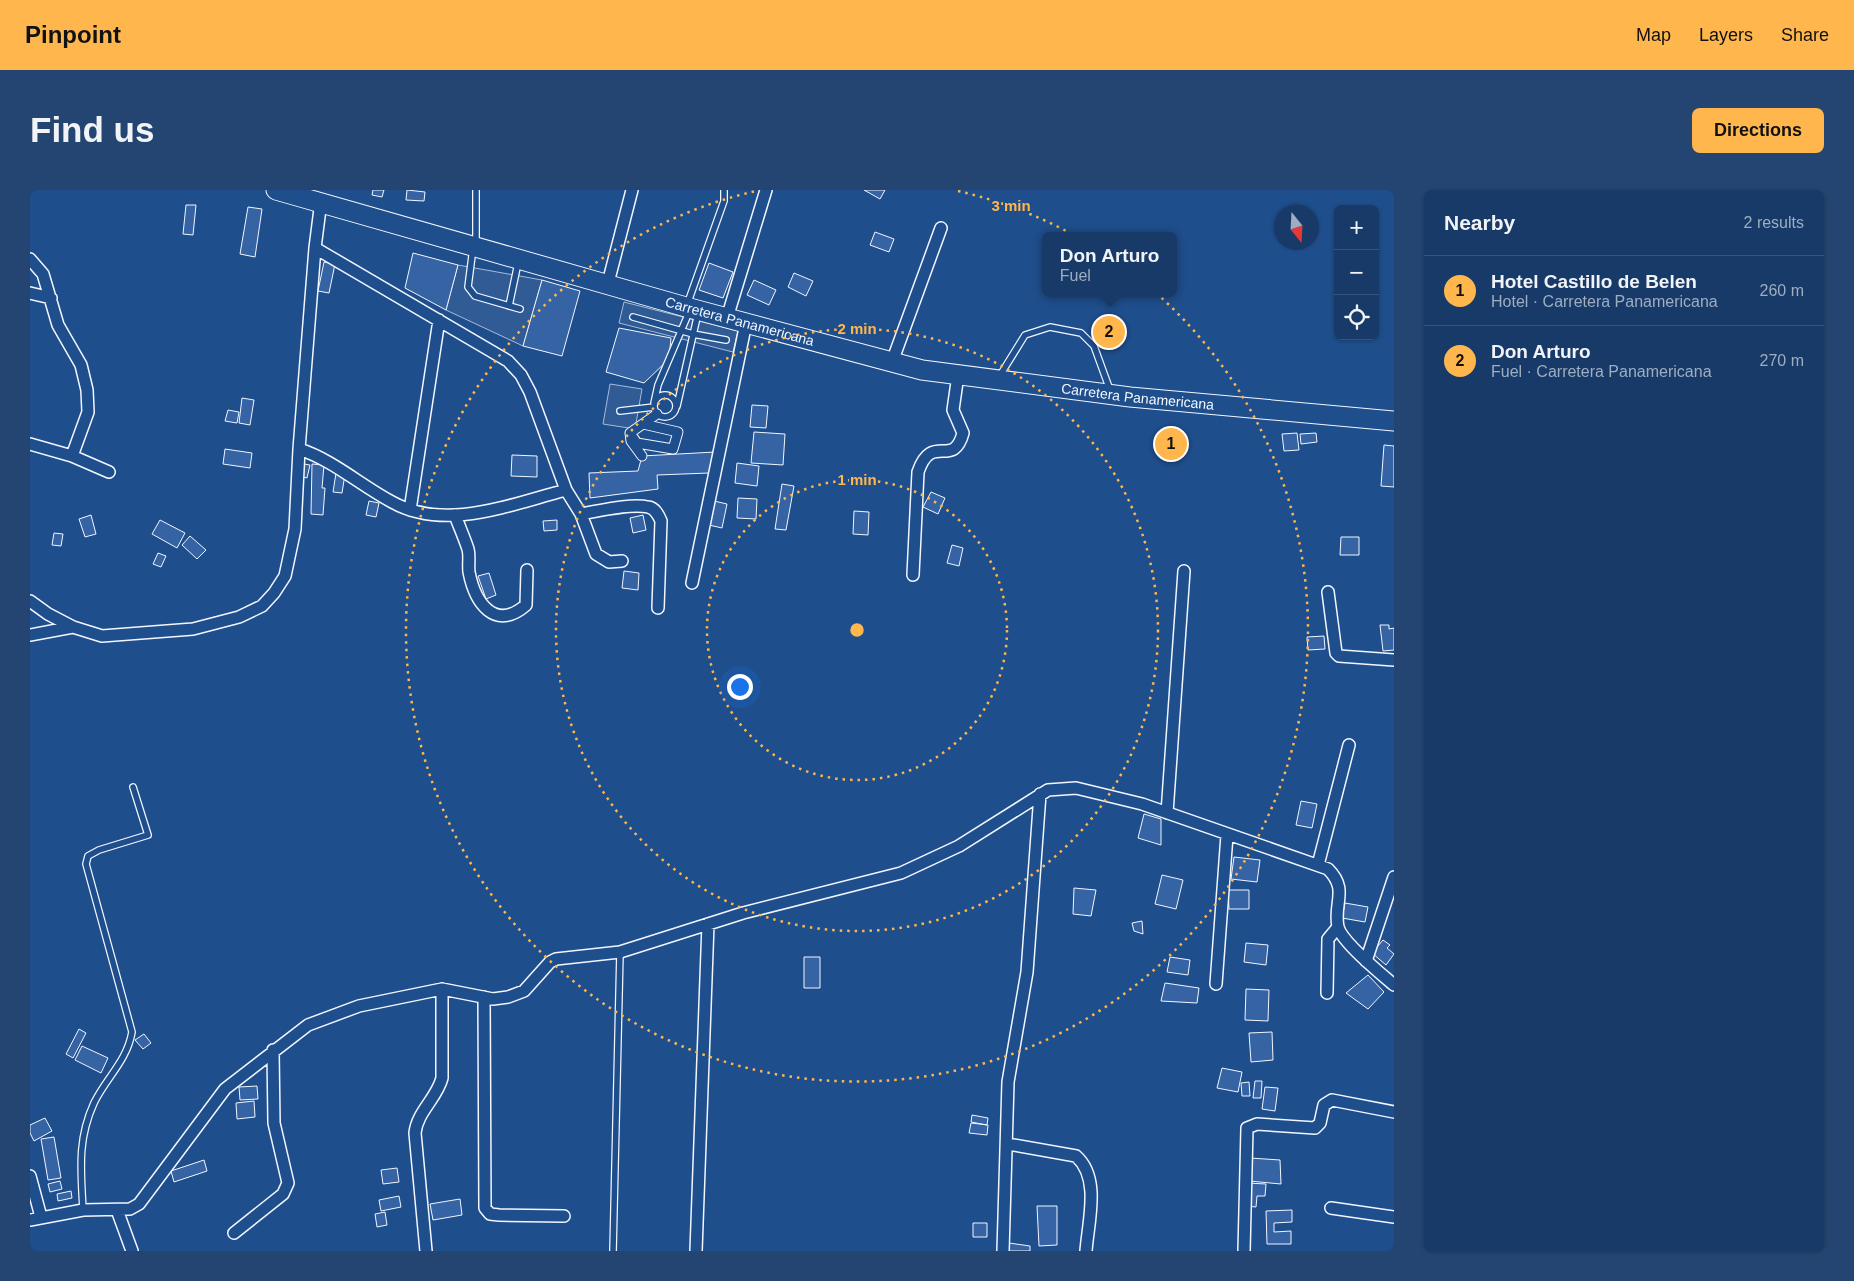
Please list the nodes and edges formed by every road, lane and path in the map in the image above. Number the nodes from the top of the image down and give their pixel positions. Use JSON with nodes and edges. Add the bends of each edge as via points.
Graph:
{"nodes":[{"id":1,"x":476,"y":190,"type":"edge"},
{"id":2,"x":632,"y":190,"type":"edge"},
{"id":3,"x":724,"y":190,"type":"edge"},
{"id":4,"x":766,"y":190,"type":"edge"},
{"id":5,"x":284,"y":191,"type":"edge"},
{"id":6,"x":321,"y":201,"type":"junction"},
{"id":7,"x":940,"y":228,"type":"dead end"},
{"id":8,"x":474,"y":246,"type":"junction"},
{"id":9,"x":315,"y":248,"type":"junction"},
{"id":10,"x":30,"y":259,"type":"edge"},
{"id":11,"x":519,"y":259,"type":"junction"},
{"id":12,"x":608,"y":283,"type":"junction"},
{"id":13,"x":30,"y":294,"type":"edge"},
{"id":14,"x":50,"y":298,"type":"junction"},
{"id":15,"x":509,"y":306,"type":"junction"},
{"id":16,"x":692,"y":308,"type":"junction"},
{"id":17,"x":520,"y":309,"type":"dead end"},
{"id":18,"x":633,"y":317,"type":"dead end"},
{"id":19,"x":727,"y":318,"type":"junction"},
{"id":20,"x":439,"y":320,"type":"junction"},
{"id":21,"x":746,"y":323,"type":"junction"},
{"id":22,"x":681,"y":330,"type":"junction"},
{"id":23,"x":693,"y":334,"type":"junction"},
{"id":24,"x":726,"y":340,"type":"dead end"},
{"id":25,"x":892,"y":362,"type":"junction"},
{"id":26,"x":958,"y":375,"type":"junction"},
{"id":27,"x":997,"y":380,"type":"junction"},
{"id":28,"x":1111,"y":395,"type":"junction"},
{"id":29,"x":677,"y":406,"type":"junction"},
{"id":30,"x":655,"y":408,"type":"junction"},
{"id":31,"x":620,"y":411,"type":"dead end"},
{"id":32,"x":1394,"y":420,"type":"edge"},
{"id":33,"x":643,"y":424,"type":"junction"},
{"id":34,"x":630,"y":433,"type":"junction"},
{"id":35,"x":30,"y":444,"type":"edge"},
{"id":36,"x":299,"y":449,"type":"junction"},
{"id":37,"x":72,"y":456,"type":"junction"},
{"id":38,"x":642,"y":456,"type":"dead end"},
{"id":39,"x":109,"y":472,"type":"dead end"},
{"id":40,"x":566,"y":490,"type":"junction"},
{"id":41,"x":410,"y":510,"type":"junction"},
{"id":42,"x":581,"y":514,"type":"junction"},
{"id":43,"x":455,"y":516,"type":"junction"},
{"id":44,"x":622,"y":562,"type":"dead end"},
{"id":45,"x":527,"y":570,"type":"dead end"},
{"id":46,"x":1184,"y":571,"type":"dead end"},
{"id":47,"x":913,"y":576,"type":"dead end"},
{"id":48,"x":692,"y":583,"type":"dead end"},
{"id":49,"x":1328,"y":592,"type":"dead end"},
{"id":50,"x":30,"y":601,"type":"edge"},
{"id":51,"x":658,"y":608,"type":"dead end"},
{"id":52,"x":73,"y":627,"type":"junction"},
{"id":53,"x":30,"y":635,"type":"edge"},
{"id":54,"x":1394,"y":660,"type":"edge"},
{"id":55,"x":1349,"y":745,"type":"dead end"},
{"id":56,"x":134,"y":787,"type":"dead end"},
{"id":57,"x":1040,"y":794,"type":"junction"},
{"id":58,"x":1167,"y":813,"type":"junction"},
{"id":59,"x":1227,"y":835,"type":"junction"},
{"id":60,"x":1318,"y":865,"type":"junction"},
{"id":61,"x":1394,"y":877,"type":"edge"},
{"id":62,"x":708,"y":924,"type":"junction"},
{"id":63,"x":1338,"y":927,"type":"junction"},
{"id":64,"x":620,"y":952,"type":"junction"},
{"id":65,"x":1366,"y":961,"type":"junction"},
{"id":66,"x":1216,"y":984,"type":"dead end"},
{"id":67,"x":1394,"y":985,"type":"edge"},
{"id":68,"x":442,"y":989,"type":"junction"},
{"id":69,"x":1327,"y":993,"type":"dead end"},
{"id":70,"x":484,"y":997,"type":"junction"},
{"id":71,"x":274,"y":1050,"type":"junction"},
{"id":72,"x":1394,"y":1112,"type":"edge"},
{"id":73,"x":1008,"y":1144,"type":"junction"},
{"id":74,"x":30,"y":1176,"type":"edge"},
{"id":75,"x":1331,"y":1208,"type":"dead end"},
{"id":76,"x":83,"y":1210,"type":"junction"},
{"id":77,"x":117,"y":1210,"type":"junction"},
{"id":78,"x":564,"y":1216,"type":"dead end"},
{"id":79,"x":1394,"y":1217,"type":"edge"},
{"id":80,"x":35,"y":1219,"type":"edge"},
{"id":81,"x":234,"y":1233,"type":"dead end"},
{"id":82,"x":132,"y":1251,"type":"edge"},
{"id":83,"x":426,"y":1251,"type":"edge"},
{"id":84,"x":613,"y":1251,"type":"edge"},
{"id":85,"x":696,"y":1251,"type":"edge"},
{"id":86,"x":1002,"y":1251,"type":"edge"},
{"id":87,"x":1086,"y":1251,"type":"edge"},
{"id":88,"x":1244,"y":1251,"type":"edge"}],
"edges":[{"from":1,"to":8,"type":"lane"},
{"from":2,"to":12,"type":"street"},
{"from":3,"to":16,"type":"lane","via":[[724,202]]},
{"from":4,"to":19,"type":"street"},
{"from":5,"to":6,"type":"highway","name":"Carretera Panamericana"},
{"from":6,"to":8,"type":"highway","name":"Carretera Panamericana"},
{"from":6,"to":9,"type":"street"},
{"from":7,"to":25,"type":"street"},
{"from":8,"to":11,"type":"highway","name":"Carretera Panamericana"},
{"from":8,"to":15,"type":"lane","via":[[470,292]]},
{"from":9,"to":20,"type":"street"},
{"from":9,"to":36,"type":"street"},
{"from":10,"to":14,"type":"street","via":[[43,274]]},
{"from":11,"to":12,"type":"highway","name":"Carretera Panamericana"},
{"from":11,"to":15,"type":"lane"},
{"from":12,"to":16,"type":"highway","name":"Carretera Panamericana"},
{"from":13,"to":14,"type":"street"},
{"from":14,"to":37,"type":"street","via":[[58,325],[81,365],[87,390],[88,412]]},
{"from":15,"to":17,"type":"lane"},
{"from":16,"to":19,"type":"highway","name":"Carretera Panamericana"},
{"from":16,"to":22,"type":"lane"},
{"from":16,"to":23,"type":"lane"},
{"from":18,"to":22,"type":"lane"},
{"from":19,"to":21,"type":"highway","name":"Carretera Panamericana"},
{"from":20,"to":40,"type":"street","via":[[508,361],[521,375]]},
{"from":20,"to":41,"type":"street"},
{"from":21,"to":25,"type":"highway","name":"Carretera Panamericana"},
{"from":21,"to":48,"type":"street"},
{"from":22,"to":23,"type":"lane"},
{"from":22,"to":30,"type":"lane","via":[[658,385]]},
{"from":23,"to":24,"type":"lane"},
{"from":23,"to":29,"type":"lane"},
{"from":25,"to":26,"type":"highway","name":"Carretera Panamericana"},
{"from":26,"to":27,"type":"highway","name":"Carretera Panamericana"},
{"from":26,"to":47,"type":"street","via":[[953,410],[963,433],[956,448],[927,454],[918,472]]},
{"from":27,"to":28,"type":"highway","name":"Carretera Panamericana"},
{"from":27,"to":28,"type":"lane","via":[[1025,335],[1050,327],[1082,334],[1094,346]]},
{"from":28,"to":32,"type":"highway","name":"Carretera Panamericana"},
{"from":29,"to":30,"type":"lane","via":[[668,417]]},
{"from":29,"to":30,"type":"lane","via":[[674,399],[661,395]]},
{"from":30,"to":31,"type":"lane"},
{"from":30,"to":33,"type":"street"},
{"from":33,"to":34,"type":"street"},
{"from":33,"to":34,"type":"street","via":[[678,432],[673,449],[637,443]]},
{"from":34,"to":38,"type":"street","via":[[630,441]]},
{"from":35,"to":37,"type":"street"},
{"from":36,"to":41,"type":"street","via":[[316,455]]},
{"from":36,"to":52,"type":"street","via":[[295,529],[285,576],[262,606],[239,617],[194,629],[102,636]]},
{"from":37,"to":39,"type":"street"},
{"from":40,"to":42,"type":"street"},
{"from":40,"to":43,"type":"street"},
{"from":41,"to":43,"type":"street"},
{"from":42,"to":44,"type":"street","via":[[596,554],[609,562]]},
{"from":42,"to":51,"type":"street","via":[[637,507],[649,507],[657,512],[661,521]]},
{"from":43,"to":45,"type":"street","via":[[468,549],[469,574],[481,604],[490,613],[502,617],[515,614],[526,605]]},
{"from":46,"to":58,"type":"street"},
{"from":49,"to":54,"type":"street","via":[[1336,653],[1339,656]]},
{"from":50,"to":52,"type":"street"},
{"from":52,"to":53,"type":"street"},
{"from":55,"to":60,"type":"street"},
{"from":56,"to":76,"type":"lane","via":[[148,835],[99,850],[88,856],[86,864],[132,1032],[126,1053],[95,1102],[85,1126],[80,1153]]},
{"from":57,"to":58,"type":"street","via":[[1048,790],[1076,788],[1100,792]]},
{"from":57,"to":62,"type":"street","via":[[959,846],[901,873]]},
{"from":57,"to":73,"type":"street","via":[[1027,972],[1008,1082]]},
{"from":58,"to":59,"type":"street"},
{"from":59,"to":60,"type":"street"},
{"from":59,"to":66,"type":"street"},
{"from":60,"to":63,"type":"street","via":[[1336,876],[1340,886]]},
{"from":61,"to":65,"type":"street"},
{"from":62,"to":64,"type":"street"},
{"from":62,"to":85,"type":"street"},
{"from":63,"to":65,"type":"street"},
{"from":63,"to":69,"type":"street","via":[[1328,939]]},
{"from":64,"to":70,"type":"street","via":[[556,959],[524,991],[508,997]]},
{"from":64,"to":84,"type":"lane"},
{"from":65,"to":67,"type":"street"},
{"from":68,"to":70,"type":"street"},
{"from":68,"to":71,"type":"street","via":[[360,1006],[308,1026]]},
{"from":68,"to":83,"type":"street","via":[[442,1078],[440,1087],[419,1119],[415,1133]]},
{"from":70,"to":78,"type":"street","via":[[485,1208],[490,1214],[499,1215]]},
{"from":71,"to":77,"type":"street","via":[[225,1089],[139,1204]]},
{"from":71,"to":81,"type":"street","via":[[274,1123],[288,1183],[283,1194]]},
{"from":72,"to":88,"type":"street","via":[[1332,1100],[1324,1106],[1320,1123],[1315,1128],[1257,1124],[1247,1128]]},
{"from":73,"to":86,"type":"street"},
{"from":73,"to":87,"type":"street","via":[[1076,1156],[1081,1160],[1089,1177],[1091,1195]]},
{"from":74,"to":80,"type":"street"},
{"from":75,"to":79,"type":"street"},
{"from":76,"to":77,"type":"street"},
{"from":76,"to":80,"type":"street"},
{"from":77,"to":82,"type":"street"}]}
